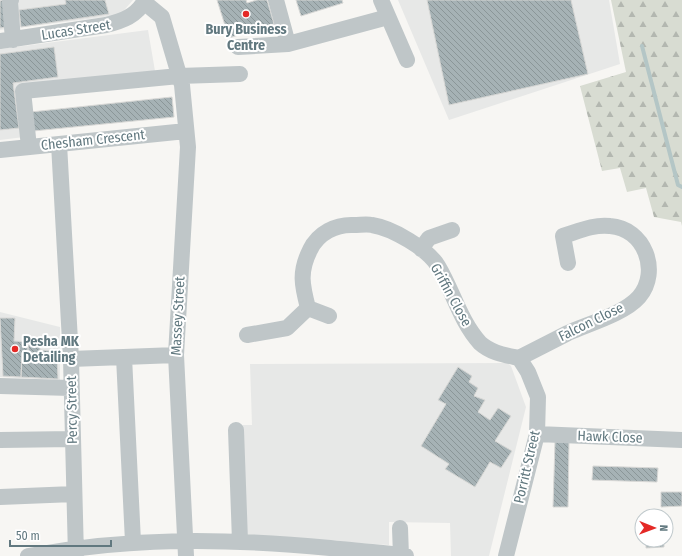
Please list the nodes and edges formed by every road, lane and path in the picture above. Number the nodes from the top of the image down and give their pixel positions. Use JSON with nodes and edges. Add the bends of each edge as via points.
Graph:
{"nodes":[{"id":1,"x":11,"y":0,"type":"edge"},
{"id":2,"x":276,"y":0,"type":"edge"},
{"id":3,"x":381,"y":0,"type":"edge"},
{"id":4,"x":144,"y":1,"type":"edge"},
{"id":5,"x":388,"y":17,"type":"junction"},
{"id":6,"x":7,"y":40,"type":"edge"},
{"id":7,"x":288,"y":44,"type":"junction"},
{"id":8,"x":238,"y":48,"type":"dead end"},
{"id":9,"x":407,"y":60,"type":"dead end"},
{"id":10,"x":240,"y":74,"type":"dead end"},
{"id":11,"x":179,"y":76,"type":"junction"},
{"id":12,"x":186,"y":131,"type":"junction"},
{"id":13,"x":59,"y":144,"type":"junction"},
{"id":14,"x":29,"y":147,"type":"junction"},
{"id":15,"x":0,"y":150,"type":"edge"},
{"id":16,"x":452,"y":230,"type":"dead end"},
{"id":17,"x":420,"y":249,"type":"junction"},
{"id":18,"x":568,"y":263,"type":"dead end"},
{"id":19,"x":308,"y":308,"type":"junction"},
{"id":20,"x":329,"y":316,"type":"dead end"},
{"id":21,"x":247,"y":335,"type":"dead end"},
{"id":22,"x":176,"y":355,"type":"junction"},
{"id":23,"x":124,"y":357,"type":"junction"},
{"id":24,"x":519,"y":358,"type":"junction"},
{"id":25,"x":71,"y":359,"type":"junction"},
{"id":26,"x":0,"y":386,"type":"edge"},
{"id":27,"x":71,"y":388,"type":"junction"},
{"id":28,"x":236,"y":430,"type":"dead end"},
{"id":29,"x":537,"y":434,"type":"junction"},
{"id":30,"x":73,"y":439,"type":"junction"},
{"id":31,"x":0,"y":440,"type":"edge"},
{"id":32,"x":682,"y":440,"type":"edge"},
{"id":33,"x":74,"y":494,"type":"junction"},
{"id":34,"x":0,"y":497,"type":"edge"},
{"id":35,"x":400,"y":528,"type":"dead end"},
{"id":36,"x":185,"y":540,"type":"junction"},
{"id":37,"x":240,"y":541,"type":"junction"},
{"id":38,"x":133,"y":542,"type":"junction"},
{"id":39,"x":295,"y":550,"type":"edge"},
{"id":40,"x":76,"y":552,"type":"edge"},
{"id":41,"x":28,"y":556,"type":"edge"},
{"id":42,"x":186,"y":556,"type":"edge"},
{"id":43,"x":402,"y":556,"type":"edge"},
{"id":44,"x":506,"y":556,"type":"edge"}],
"edges":[{"from":1,"to":6,"type":"street"},
{"from":2,"to":7,"type":"street"},
{"from":3,"to":5,"type":"street"},
{"from":4,"to":6,"type":"street","name":"Lucas Street","via":[[134,14],[121,22]]},
{"from":4,"to":11,"type":"street","name":"Massey Street","via":[[162,17]]},
{"from":5,"to":7,"type":"street"},
{"from":5,"to":9,"type":"street"},
{"from":7,"to":8,"type":"street"},
{"from":10,"to":11,"type":"street"},
{"from":11,"to":12,"type":"street","name":"Massey Street"},
{"from":11,"to":14,"type":"street","via":[[23,91]]},
{"from":12,"to":13,"type":"street","name":"Chesham Crescent"},
{"from":12,"to":22,"type":"street","name":"Massey Street","via":[[188,146]]},
{"from":13,"to":14,"type":"street","name":"Chesham Crescent"},
{"from":13,"to":25,"type":"street","name":"Percy Street"},
{"from":14,"to":15,"type":"street","name":"Chesham Crescent"},
{"from":16,"to":17,"type":"street","via":[[429,238]]},
{"from":17,"to":19,"type":"street","name":"Griffin Close","via":[[392,232],[373,225],[349,224],[329,229],[313,243],[303,263],[303,287]]},
{"from":17,"to":24,"type":"street","name":"Griffin Close","via":[[437,264],[467,328],[481,344],[494,352]]},
{"from":18,"to":24,"type":"street","name":"Falcon Close","via":[[563,236],[598,225],[612,226],[622,228],[640,240],[649,263],[648,276],[638,298],[620,310]]},
{"from":19,"to":20,"type":"street"},
{"from":19,"to":21,"type":"street","via":[[287,328]]},
{"from":22,"to":23,"type":"street"},
{"from":22,"to":36,"type":"street","name":"Massey Street"},
{"from":23,"to":25,"type":"street"},
{"from":23,"to":38,"type":"street"},
{"from":24,"to":29,"type":"street","name":"Porritt Street","via":[[538,397]]},
{"from":25,"to":27,"type":"street","name":"Percy Street"},
{"from":26,"to":27,"type":"street"},
{"from":27,"to":30,"type":"street","name":"Percy Street"},
{"from":28,"to":37,"type":"street"},
{"from":29,"to":32,"type":"street","name":"Hawk Close"},
{"from":29,"to":44,"type":"street","name":"Porritt Street"},
{"from":30,"to":31,"type":"street"},
{"from":30,"to":33,"type":"street","name":"Percy Street"},
{"from":33,"to":34,"type":"street"},
{"from":33,"to":40,"type":"street","name":"Percy Street"},
{"from":35,"to":43,"type":"street"},
{"from":36,"to":37,"type":"street"},
{"from":36,"to":38,"type":"street"},
{"from":36,"to":42,"type":"street","name":"Massey Street"},
{"from":37,"to":39,"type":"street"},
{"from":38,"to":40,"type":"street"},
{"from":39,"to":43,"type":"street"},
{"from":40,"to":41,"type":"street"}]}
